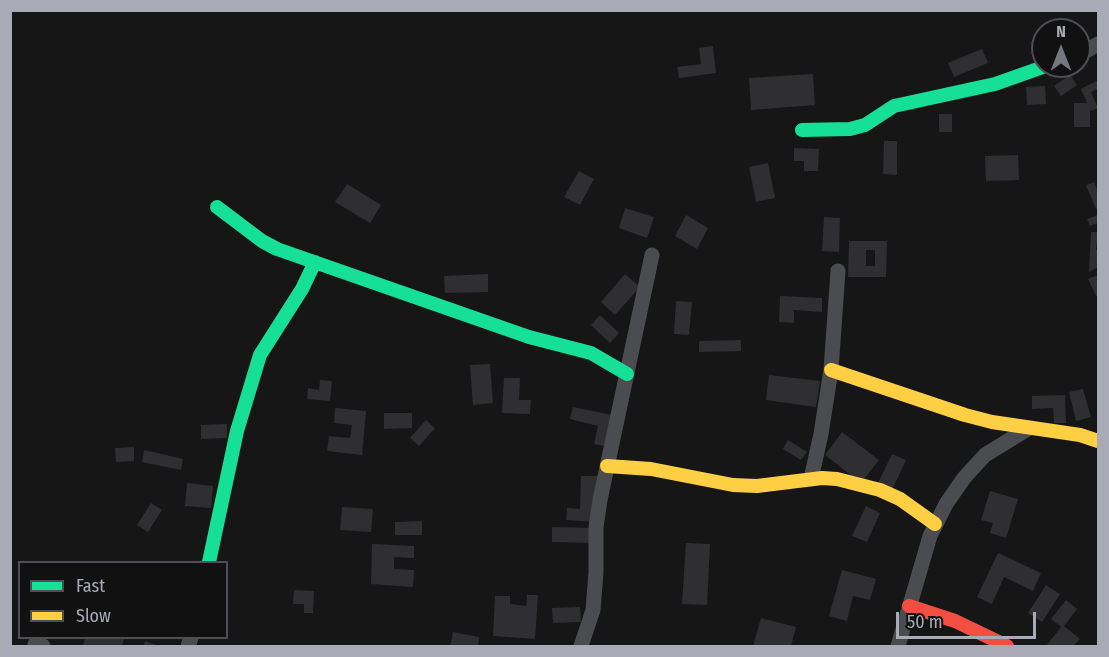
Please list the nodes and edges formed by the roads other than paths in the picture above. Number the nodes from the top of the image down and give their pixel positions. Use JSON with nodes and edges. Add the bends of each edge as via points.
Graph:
{"nodes":[{"id":1,"x":1031,"y":71,"type":"edge"},
{"id":2,"x":802,"y":130,"type":"dead end"},
{"id":3,"x":217,"y":207,"type":"dead end"},
{"id":4,"x":651,"y":255,"type":"dead end"},
{"id":5,"x":315,"y":262,"type":"junction"},
{"id":6,"x":838,"y":271,"type":"dead end"},
{"id":7,"x":831,"y":370,"type":"junction"},
{"id":8,"x":627,"y":374,"type":"junction"},
{"id":9,"x":1029,"y":428,"type":"junction"},
{"id":10,"x":1098,"y":441,"type":"edge"},
{"id":11,"x":607,"y":465,"type":"junction"},
{"id":12,"x":811,"y":479,"type":"junction"},
{"id":13,"x":935,"y":524,"type":"junction"},
{"id":14,"x":209,"y":561,"type":"edge"},
{"id":15,"x":909,"y":606,"type":"junction"},
{"id":16,"x":581,"y":646,"type":"edge"},
{"id":17,"x":898,"y":646,"type":"edge"},
{"id":18,"x":1007,"y":646,"type":"edge"}],
"edges":[{"from":1,"to":2,"type":"street","via":[[995,84],[894,106],[865,125],[850,129]]},
{"from":3,"to":5,"type":"street","via":[[262,241]]},
{"from":4,"to":8,"type":"street"},
{"from":5,"to":8,"type":"street","via":[[529,337],[591,353]]},
{"from":5,"to":14,"type":"street","via":[[260,355],[237,432]]},
{"from":6,"to":7,"type":"street"},
{"from":7,"to":9,"type":"street","via":[[965,415]]},
{"from":7,"to":12,"type":"street"},
{"from":8,"to":11,"type":"street"},
{"from":9,"to":10,"type":"street"},
{"from":9,"to":13,"type":"street","via":[[985,455],[964,478]]},
{"from":11,"to":12,"type":"street","via":[[733,485]]},
{"from":11,"to":16,"type":"street","via":[[596,527],[593,610]]},
{"from":12,"to":13,"type":"street","via":[[837,479],[880,490]]},
{"from":13,"to":15,"type":"street"},
{"from":15,"to":17,"type":"street"},
{"from":15,"to":18,"type":"street","via":[[955,621]]}]}
